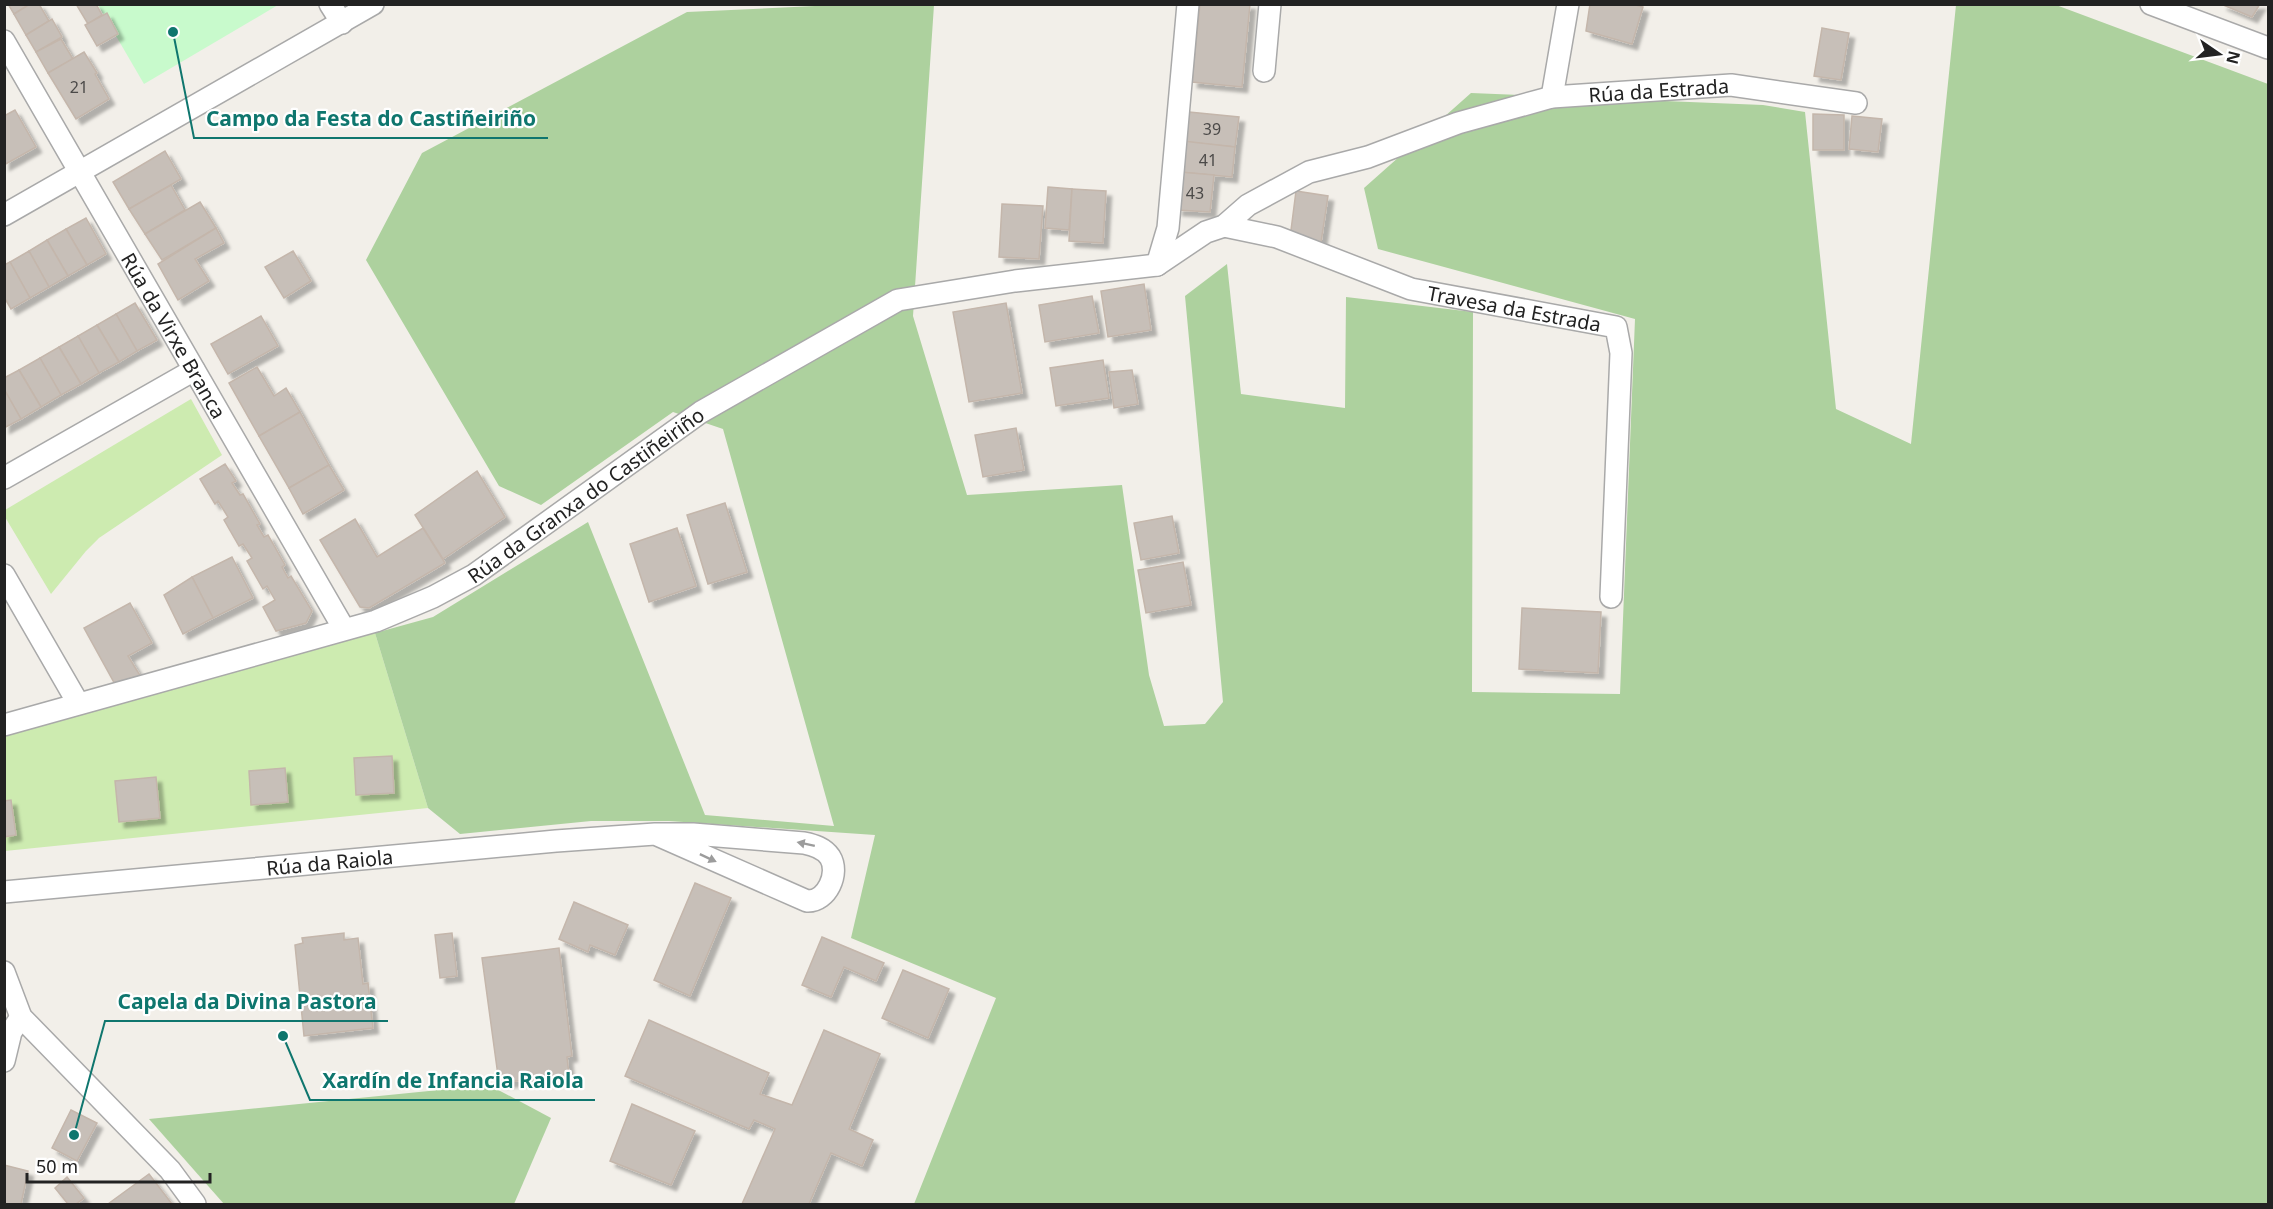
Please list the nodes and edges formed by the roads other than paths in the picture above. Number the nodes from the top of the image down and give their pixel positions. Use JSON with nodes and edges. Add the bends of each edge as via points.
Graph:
{"nodes":[{"id":1,"x":330,"y":4,"type":"edge"},
{"id":2,"x":374,"y":4,"type":"edge"},
{"id":3,"x":1188,"y":4,"type":"edge"},
{"id":4,"x":1270,"y":4,"type":"edge"},
{"id":5,"x":1568,"y":4,"type":"edge"},
{"id":6,"x":2151,"y":4,"type":"edge"},
{"id":7,"x":342,"y":23,"type":"junction"},
{"id":8,"x":4,"y":41,"type":"edge"},
{"id":9,"x":2268,"y":48,"type":"edge"},
{"id":10,"x":1264,"y":72,"type":"dead end"},
{"id":11,"x":1552,"y":97,"type":"junction"},
{"id":12,"x":1856,"y":103,"type":"dead end"},
{"id":13,"x":80,"y":171,"type":"junction"},
{"id":14,"x":4,"y":215,"type":"edge"},
{"id":15,"x":1224,"y":226,"type":"junction"},
{"id":16,"x":1157,"y":266,"type":"junction"},
{"id":17,"x":194,"y":370,"type":"junction"},
{"id":18,"x":4,"y":478,"type":"edge"},
{"id":19,"x":4,"y":575,"type":"edge"},
{"id":20,"x":1611,"y":597,"type":"dead end"},
{"id":21,"x":344,"y":629,"type":"junction"},
{"id":22,"x":78,"y":703,"type":"junction"},
{"id":23,"x":4,"y":725,"type":"edge"},
{"id":24,"x":655,"y":834,"type":"junction"},
{"id":25,"x":4,"y":892,"type":"edge"},
{"id":26,"x":4,"y":972,"type":"edge"},
{"id":27,"x":13,"y":1016,"type":"edge"},
{"id":28,"x":4,"y":1061,"type":"edge"},
{"id":29,"x":195,"y":1204,"type":"edge"}],
"edges":[{"from":1,"to":7,"type":"street"},
{"from":2,"to":7,"type":"street"},
{"from":3,"to":16,"type":"street","via":[[1168,228]]},
{"from":4,"to":10,"type":"street"},
{"from":5,"to":11,"type":"street"},
{"from":6,"to":9,"type":"street"},
{"from":7,"to":13,"type":"street"},
{"from":8,"to":13,"type":"street","name":"Rúa da Virxe Branca"},
{"from":11,"to":12,"type":"street","name":"Rúa da Estrada","via":[[1731,85]]},
{"from":11,"to":15,"type":"street","via":[[1458,123],[1368,157],[1309,172],[1248,205]]},
{"from":13,"to":14,"type":"street"},
{"from":13,"to":17,"type":"street","name":"Rúa da Virxe Branca"},
{"from":15,"to":16,"type":"street","via":[[1206,232]]},
{"from":15,"to":20,"type":"street","name":"Travesa da Estrada","via":[[1277,237],[1411,290],[1616,327],[1621,353]]},
{"from":16,"to":21,"type":"street","name":"Rúa da Granxa do Castiñeiriño","via":[[1015,281],[898,300],[701,412],[474,575],[434,597],[376,621]]},
{"from":17,"to":18,"type":"street"},
{"from":17,"to":21,"type":"street","name":"Rúa da Virxe Branca"},
{"from":19,"to":22,"type":"street"},
{"from":21,"to":22,"type":"street","name":"Rúa da Granxa do Castiñeiriño"},
{"from":22,"to":23,"type":"street","name":"Rúa da Granxa do Castiñeiriño"},
{"from":24,"to":24,"type":"street","name":"Rúa da Raiola","one_way":true,"via":[[807,902],[825,893],[832,877],[830,857],[819,847],[804,843]]},
{"from":24,"to":25,"type":"street","name":"Rúa da Raiola"},
{"from":26,"to":27,"type":"street"},
{"from":27,"to":28,"type":"street"},
{"from":27,"to":29,"type":"street","via":[[170,1170]]}]}
